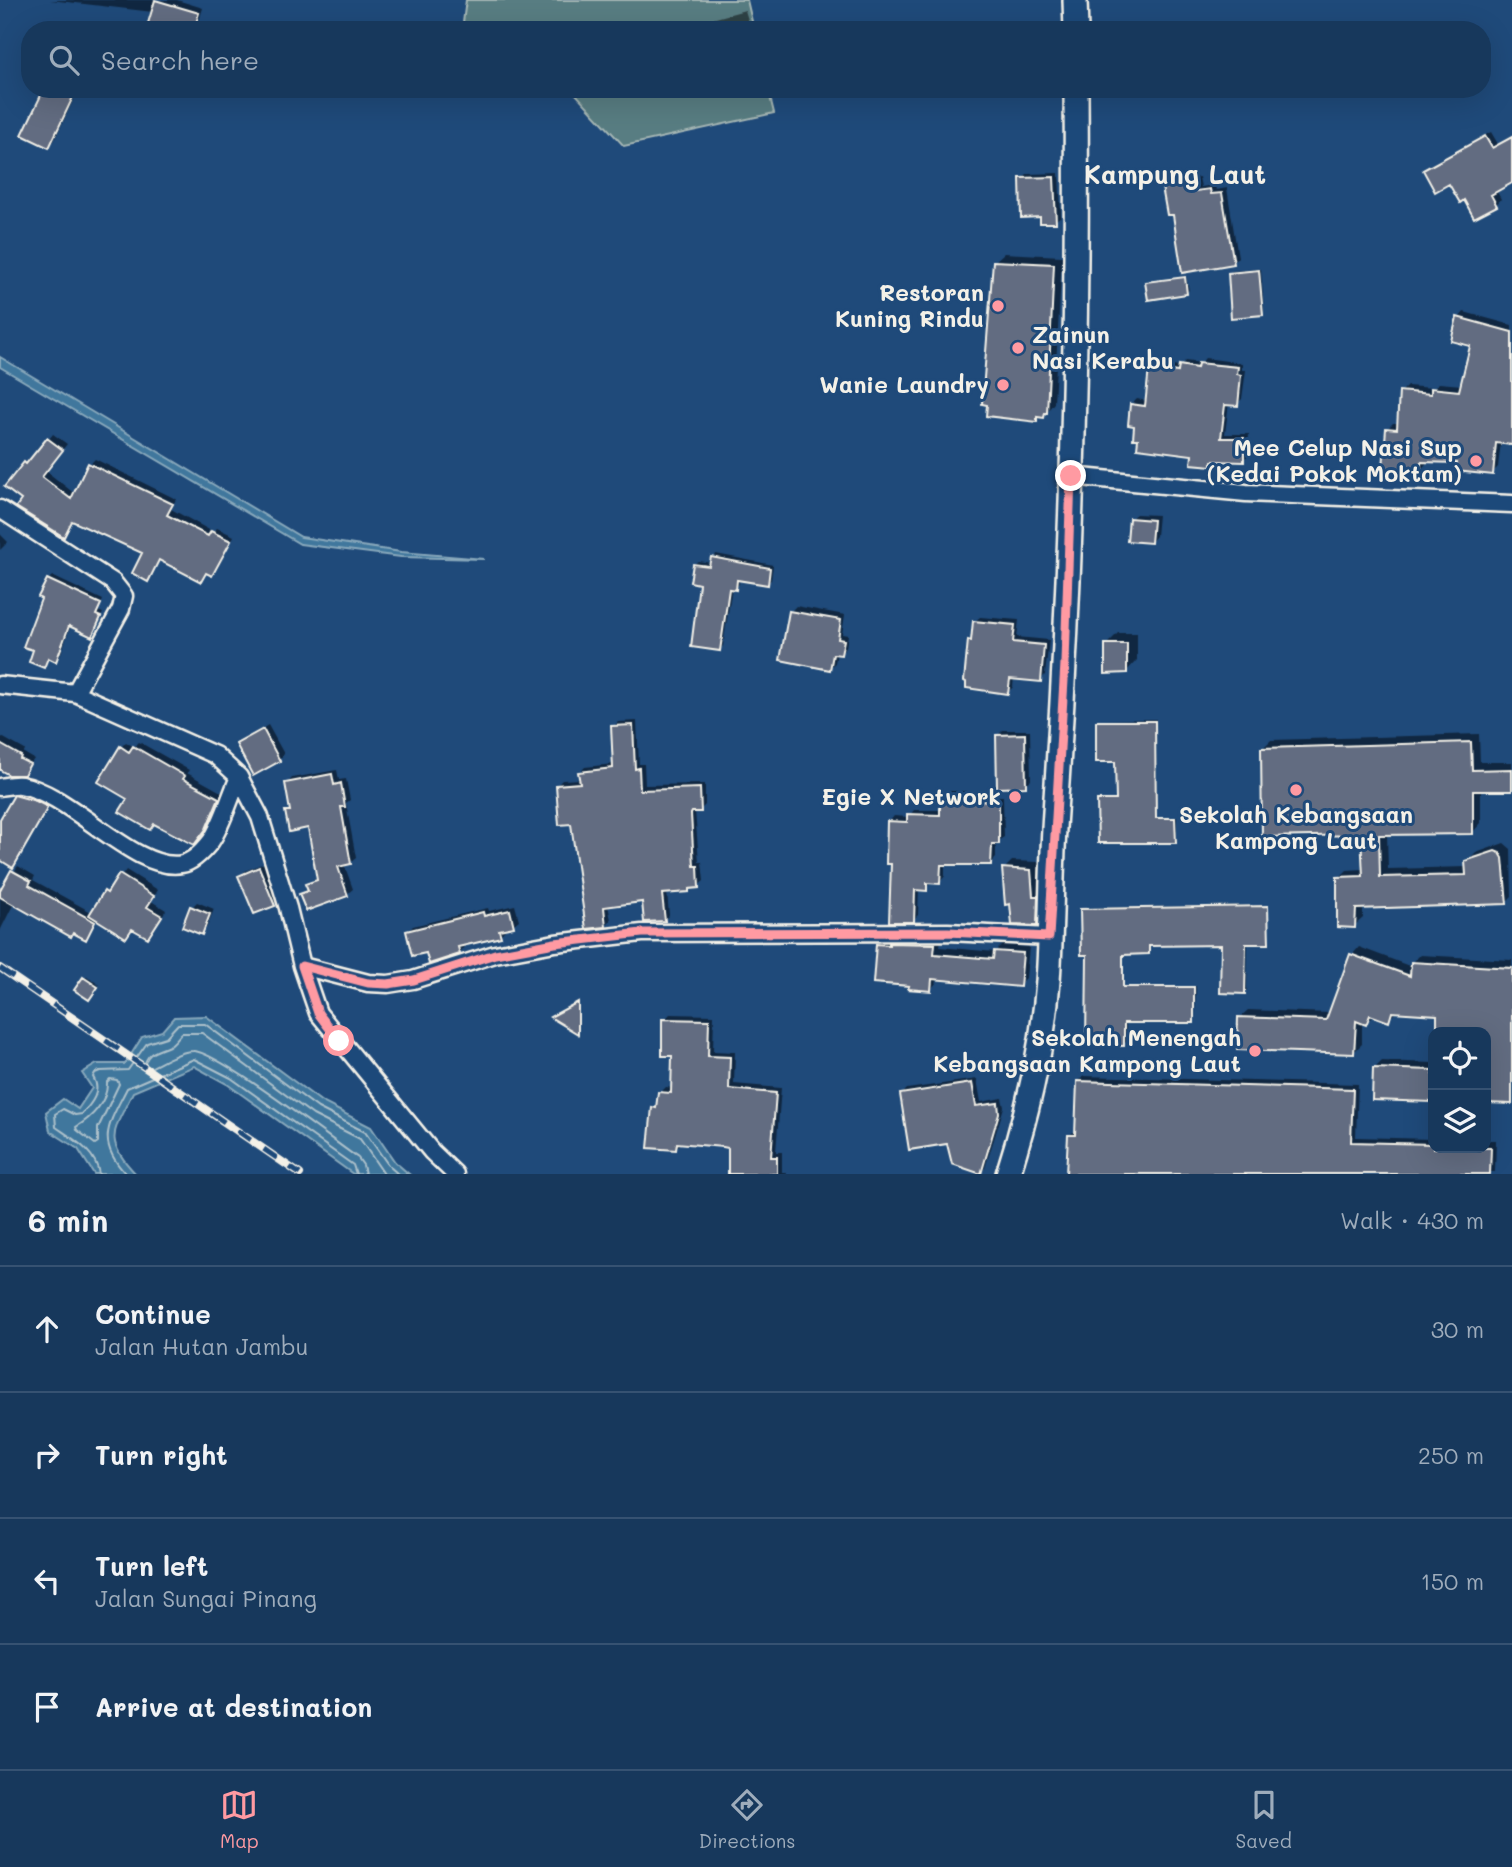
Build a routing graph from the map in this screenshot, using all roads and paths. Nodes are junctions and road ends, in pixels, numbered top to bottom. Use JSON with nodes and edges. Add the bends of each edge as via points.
{"nodes":[{"id":1,"x":1075,"y":0,"type":"edge"},
{"id":2,"x":1076,"y":21,"type":"edge"},
{"id":3,"x":1076,"y":98,"type":"edge"},
{"id":4,"x":1071,"y":476,"type":"junction"},
{"id":5,"x":1512,"y":504,"type":"edge"},
{"id":6,"x":0,"y":509,"type":"edge"},
{"id":7,"x":0,"y":685,"type":"edge"},
{"id":8,"x":75,"y":693,"type":"junction"},
{"id":9,"x":239,"y":777,"type":"junction"},
{"id":10,"x":0,"y":787,"type":"edge"},
{"id":11,"x":1049,"y":937,"type":"junction"},
{"id":12,"x":302,"y":966,"type":"junction"},
{"id":13,"x":455,"y":1174,"type":"edge"},
{"id":14,"x":1008,"y":1174,"type":"edge"}],
"edges":[{"from":1,"to":2,"type":"street"},
{"from":3,"to":4,"type":"street"},
{"from":4,"to":5,"type":"street","via":[[1246,493]]},
{"from":4,"to":11,"type":"street"},
{"from":6,"to":8,"type":"street","via":[[113,582],[124,596]]},
{"from":7,"to":8,"type":"street"},
{"from":8,"to":9,"type":"street","via":[[215,755]]},
{"from":9,"to":10,"type":"street","via":[[212,839],[185,864],[167,864],[137,853],[56,799],[21,785]]},
{"from":9,"to":12,"type":"street","via":[[260,817]]},
{"from":11,"to":12,"type":"street","via":[[948,932],[642,933],[495,954],[388,984]]},
{"from":11,"to":14,"type":"street","via":[[1041,1042],[1026,1118]]},
{"from":12,"to":13,"type":"street","via":[[318,1013]]}]}
